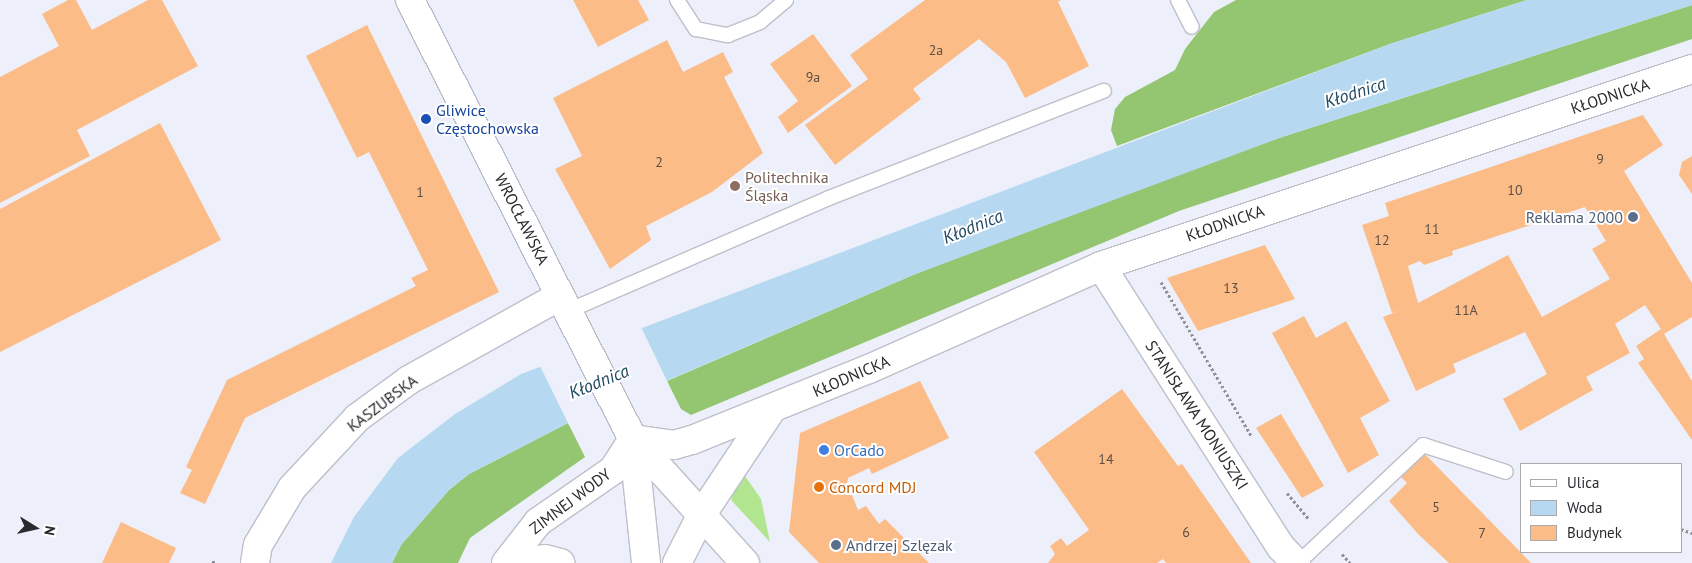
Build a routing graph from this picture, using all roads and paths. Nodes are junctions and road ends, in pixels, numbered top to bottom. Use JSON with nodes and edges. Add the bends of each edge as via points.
{"nodes":[{"id":1,"x":410,"y":0,"type":"edge"},
{"id":2,"x":677,"y":0,"type":"edge"},
{"id":3,"x":786,"y":0,"type":"edge"},
{"id":4,"x":1178,"y":0,"type":"edge"},
{"id":5,"x":1192,"y":27,"type":"dead end"},
{"id":6,"x":1692,"y":70,"type":"edge"},
{"id":7,"x":1104,"y":91,"type":"dead end"},
{"id":8,"x":1101,"y":266,"type":"junction"},
{"id":9,"x":1162,"y":282,"type":"dead end"},
{"id":10,"x":569,"y":312,"type":"junction"},
{"id":11,"x":771,"y":410,"type":"junction"},
{"id":12,"x":634,"y":439,"type":"junction"},
{"id":13,"x":1255,"y":443,"type":"dead end"},
{"id":14,"x":1506,"y":472,"type":"dead end"},
{"id":15,"x":1280,"y":486,"type":"dead end"},
{"id":16,"x":702,"y":514,"type":"junction"},
{"id":17,"x":1325,"y":537,"type":"junction"},
{"id":18,"x":254,"y":557,"type":"edge"},
{"id":19,"x":506,"y":563,"type":"edge"},
{"id":20,"x":517,"y":563,"type":"edge"},
{"id":21,"x":560,"y":563,"type":"edge"},
{"id":22,"x":646,"y":563,"type":"edge"},
{"id":23,"x":677,"y":563,"type":"edge"},
{"id":24,"x":745,"y":563,"type":"edge"},
{"id":25,"x":1297,"y":563,"type":"edge"}],
"edges":[{"from":1,"to":10,"type":"street","name":"WROCŁAWSKA"},
{"from":2,"to":3,"type":"lane","via":[[696,29],[728,35],[760,22]]},
{"from":4,"to":5,"type":"lane"},
{"from":6,"to":8,"type":"street","name":"KŁODNICKA"},
{"from":7,"to":10,"type":"lane","via":[[829,198]]},
{"from":8,"to":11,"type":"street","name":"KŁODNICKA"},
{"from":8,"to":25,"type":"street","name":"STANISŁAWA MONIUSZKI","via":[[1281,547]]},
{"from":9,"to":13,"type":"path"},
{"from":10,"to":12,"type":"street","name":"WROCŁAWSKA"},
{"from":10,"to":18,"type":"street","name":"KASZUBSKA","via":[[409,380],[357,418],[292,488]]},
{"from":11,"to":12,"type":"street","name":"KŁODNICKA","via":[[674,445]]},
{"from":11,"to":16,"type":"street"},
{"from":12,"to":16,"type":"street"},
{"from":12,"to":19,"type":"street","name":"ZIMNEJ WODY","via":[[613,470],[538,522]]},
{"from":12,"to":22,"type":"street"},
{"from":14,"to":17,"type":"lane","via":[[1423,445]]},
{"from":15,"to":17,"type":"path"},
{"from":16,"to":23,"type":"street"},
{"from":16,"to":24,"type":"street"},
{"from":17,"to":25,"type":"lane"},
{"from":20,"to":21,"type":"street","name":"ZIMNEJ WODY","via":[[544,559]]}]}
